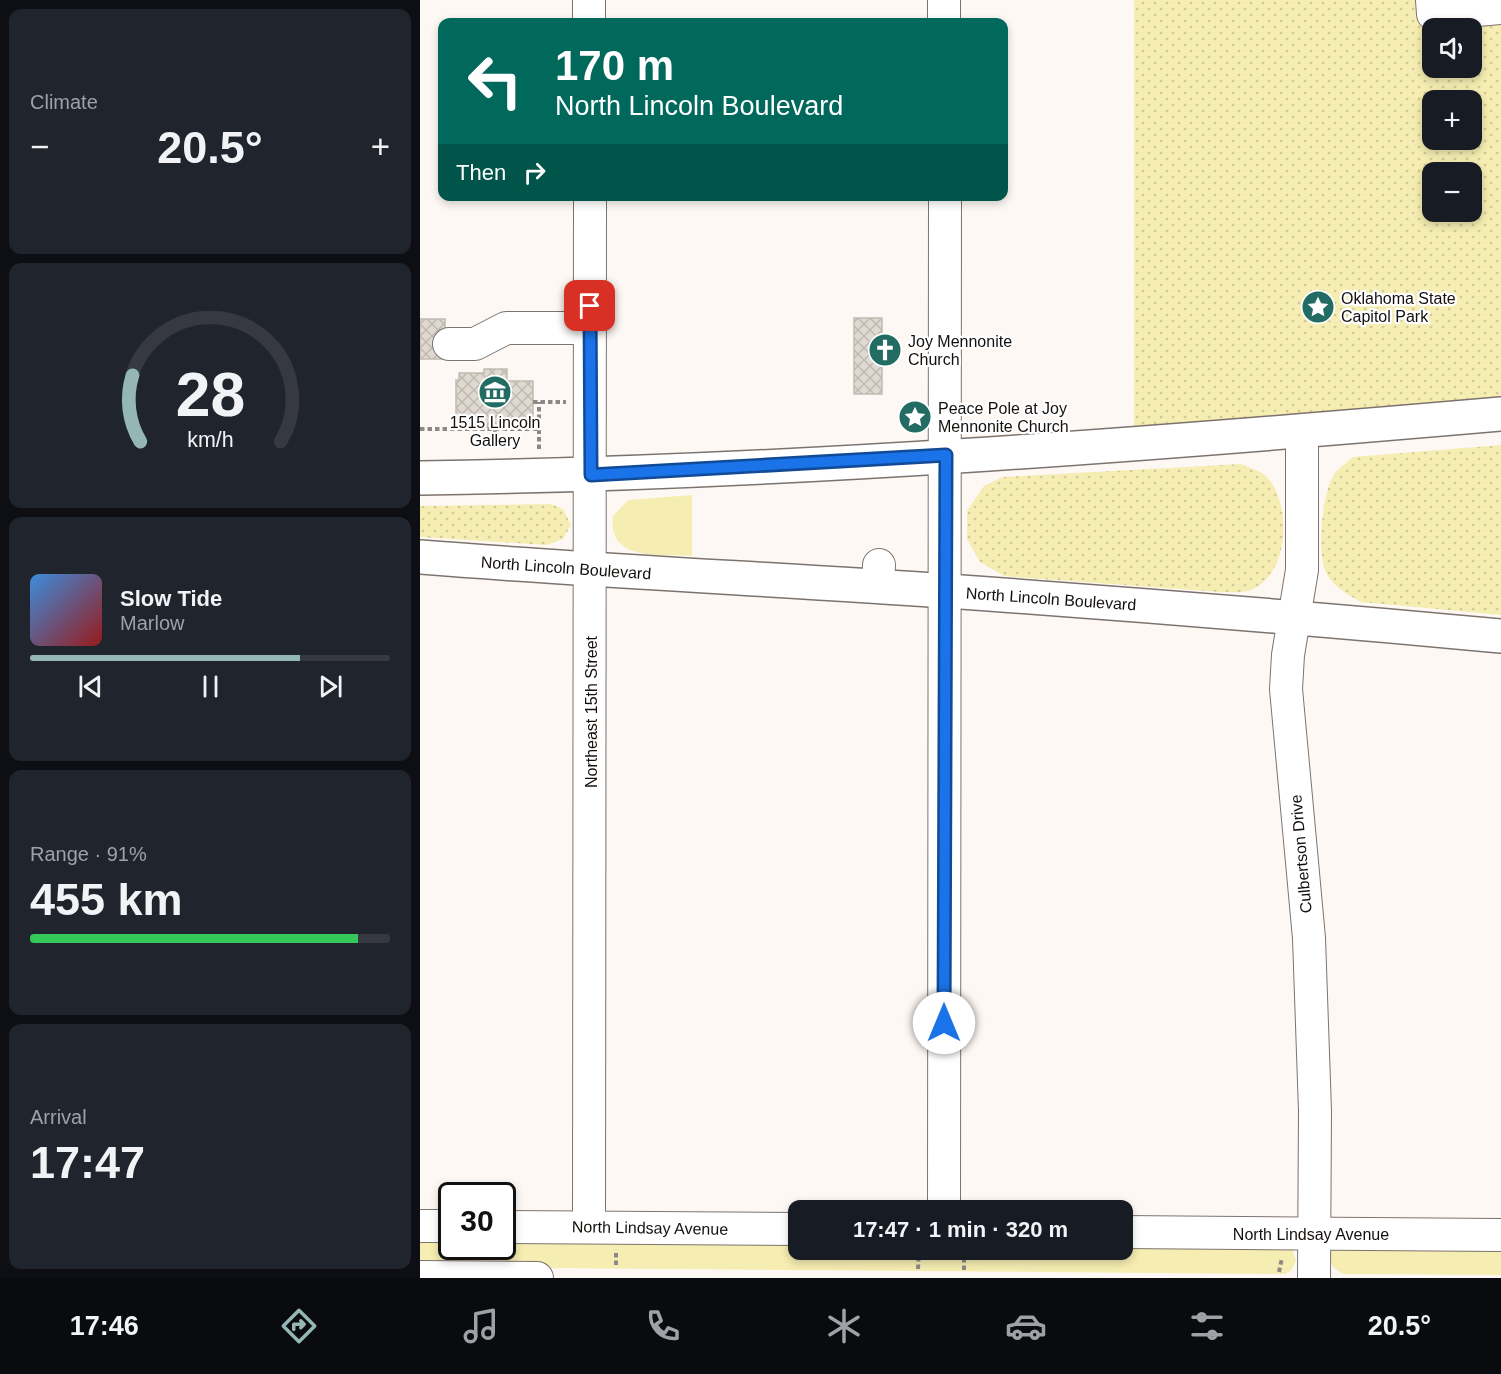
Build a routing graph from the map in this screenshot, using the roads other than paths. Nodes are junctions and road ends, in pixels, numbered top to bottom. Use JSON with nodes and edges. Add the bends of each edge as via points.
{"nodes":[{"id":1,"x":589,"y":0,"type":"edge"},
{"id":2,"x":944,"y":0,"type":"edge"},
{"id":3,"x":1432,"y":0,"type":"edge"},
{"id":4,"x":1501,"y":8,"type":"edge"},
{"id":5,"x":589,"y":18,"type":"edge"},
{"id":6,"x":944,"y":18,"type":"edge"},
{"id":7,"x":590,"y":201,"type":"edge"},
{"id":8,"x":945,"y":201,"type":"edge"},
{"id":9,"x":590,"y":328,"type":"junction"},
{"id":10,"x":449,"y":344,"type":"dead end"},
{"id":11,"x":1501,"y":414,"type":"edge"},
{"id":12,"x":1302,"y":431,"type":"junction"},
{"id":13,"x":946,"y":455,"type":"junction"},
{"id":14,"x":591,"y":475,"type":"junction"},
{"id":15,"x":420,"y":478,"type":"edge"},
{"id":16,"x":420,"y":557,"type":"edge"},
{"id":17,"x":591,"y":570,"type":"junction"},
{"id":18,"x":946,"y":591,"type":"junction"},
{"id":19,"x":1295,"y":617,"type":"junction"},
{"id":20,"x":1501,"y":636,"type":"edge"},
{"id":21,"x":944,"y":1200,"type":"edge"},
{"id":22,"x":420,"y":1226,"type":"edge"},
{"id":23,"x":438,"y":1226,"type":"edge"},
{"id":24,"x":516,"y":1227,"type":"edge"},
{"id":25,"x":589,"y":1227,"type":"junction"},
{"id":26,"x":788,"y":1229,"type":"edge"},
{"id":27,"x":1133,"y":1232,"type":"edge"},
{"id":28,"x":1315,"y":1234,"type":"junction"},
{"id":29,"x":1501,"y":1235,"type":"edge"},
{"id":30,"x":420,"y":1277,"type":"edge"},
{"id":31,"x":537,"y":1278,"type":"edge"},
{"id":32,"x":1314,"y":1278,"type":"edge"}],
"edges":[{"from":1,"to":5,"type":"street"},
{"from":2,"to":6,"type":"street"},
{"from":3,"to":4,"type":"street","via":[[1433,14]]},
{"from":7,"to":9,"type":"street","name":"Northeast 15th Street"},
{"from":8,"to":13,"type":"street"},
{"from":9,"to":10,"type":"street","via":[[506,328],[475,344]]},
{"from":9,"to":14,"type":"street","name":"Northeast 15th Street"},
{"from":11,"to":12,"type":"main road"},
{"from":12,"to":13,"type":"main road"},
{"from":12,"to":19,"type":"street","name":"Culbertson Drive","via":[[1302,570]]},
{"from":13,"to":14,"type":"main road"},
{"from":13,"to":18,"type":"street"},
{"from":14,"to":15,"type":"main road"},
{"from":14,"to":17,"type":"street","name":"Northeast 15th Street"},
{"from":16,"to":17,"type":"main road","name":"North Lincoln Boulevard"},
{"from":17,"to":18,"type":"main road","name":"North Lincoln Boulevard","via":[[878,576]]},
{"from":17,"to":25,"type":"street","name":"Northeast 15th Street"},
{"from":18,"to":19,"type":"main road","name":"North Lincoln Boulevard"},
{"from":18,"to":21,"type":"street"},
{"from":19,"to":20,"type":"main road","name":"North Lincoln Boulevard"},
{"from":19,"to":28,"type":"street","name":"Culbertson Drive","via":[[1287,655],[1286,689],[1309,938]]},
{"from":22,"to":23,"type":"street"},
{"from":24,"to":25,"type":"street","name":"North Lindsay Avenue"},
{"from":25,"to":26,"type":"street","name":"North Lindsay Avenue"},
{"from":27,"to":28,"type":"street","name":"North Lindsay Avenue"},
{"from":28,"to":29,"type":"street","name":"North Lindsay Avenue"},
{"from":28,"to":32,"type":"street","name":"Culbertson Drive"},
{"from":30,"to":31,"type":"street"}]}
